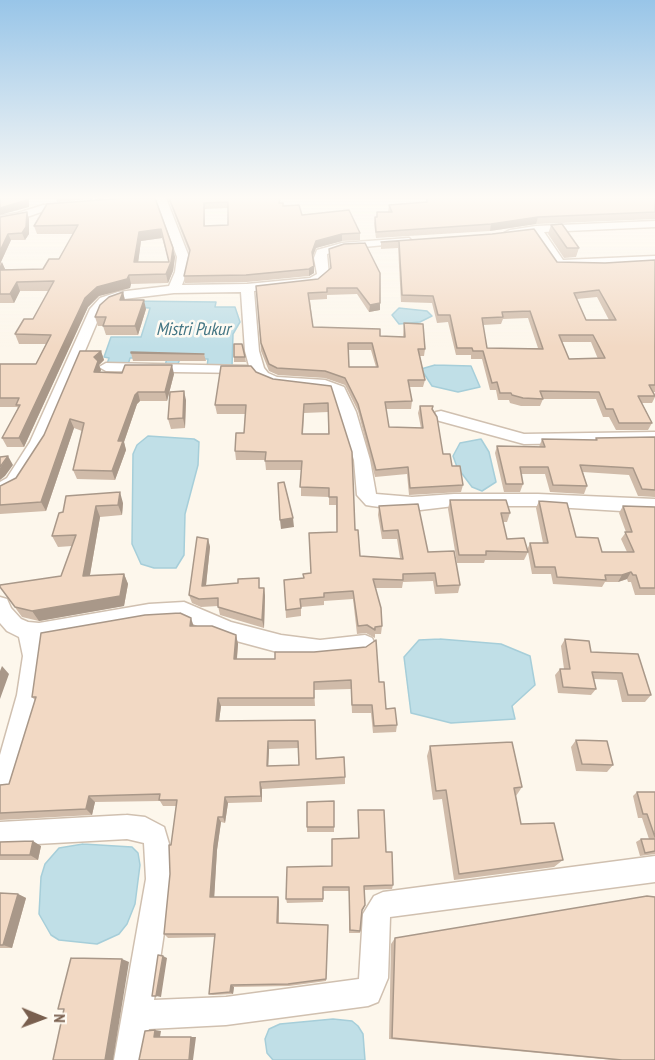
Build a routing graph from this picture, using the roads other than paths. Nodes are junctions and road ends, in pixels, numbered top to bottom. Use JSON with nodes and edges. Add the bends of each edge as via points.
{"nodes":[{"id":1,"x":179,"y":247,"type":"edge"},
{"id":2,"x":348,"y":247,"type":"edge"},
{"id":3,"x":548,"y":247,"type":"edge"},
{"id":4,"x":655,"y":260,"type":"edge"},
{"id":5,"x":247,"y":288,"type":"junction"},
{"id":6,"x":174,"y":289,"type":"junction"},
{"id":7,"x":106,"y":367,"type":"dead end"},
{"id":8,"x":257,"y":369,"type":"junction"},
{"id":9,"x":441,"y":416,"type":"dead end"},
{"id":10,"x":655,"y":437,"type":"edge"},
{"id":11,"x":0,"y":490,"type":"edge"},
{"id":12,"x":655,"y":506,"type":"edge"},
{"id":13,"x":0,"y":605,"type":"edge"},
{"id":14,"x":26,"y":631,"type":"junction"},
{"id":15,"x":364,"y":644,"type":"dead end"},
{"id":16,"x":0,"y":781,"type":"edge"},
{"id":17,"x":0,"y":834,"type":"edge"},
{"id":18,"x":655,"y":869,"type":"edge"},
{"id":19,"x":137,"y":1015,"type":"junction"},
{"id":20,"x":129,"y":1060,"type":"edge"}],
"edges":[{"from":1,"to":6,"type":"street","via":[[183,258]]},
{"from":2,"to":5,"type":"street","via":[[326,250],[320,255],[323,275],[319,279]]},
{"from":3,"to":4,"type":"street","via":[[558,264]]},
{"from":5,"to":6,"type":"street"},
{"from":5,"to":8,"type":"street"},
{"from":6,"to":11,"type":"street","via":[[123,295],[99,305],[38,443],[13,483]]},
{"from":7,"to":8,"type":"street"},
{"from":8,"to":12,"type":"street","via":[[275,381],[325,385],[339,390],[360,453],[366,495],[372,500],[412,504],[538,500]]},
{"from":9,"to":10,"type":"street","via":[[524,439]]},
{"from":13,"to":14,"type":"street","via":[[3,614]]},
{"from":14,"to":15,"type":"street","via":[[184,611],[229,630],[281,644],[320,649]]},
{"from":14,"to":16,"type":"street","via":[[33,656],[28,695],[12,755]]},
{"from":17,"to":19,"type":"street","via":[[127,827],[145,829],[155,836],[159,879]]},
{"from":18,"to":19,"type":"street","via":[[383,905],[376,914],[374,978],[368,992],[225,1011]]},
{"from":19,"to":20,"type":"street"}]}
